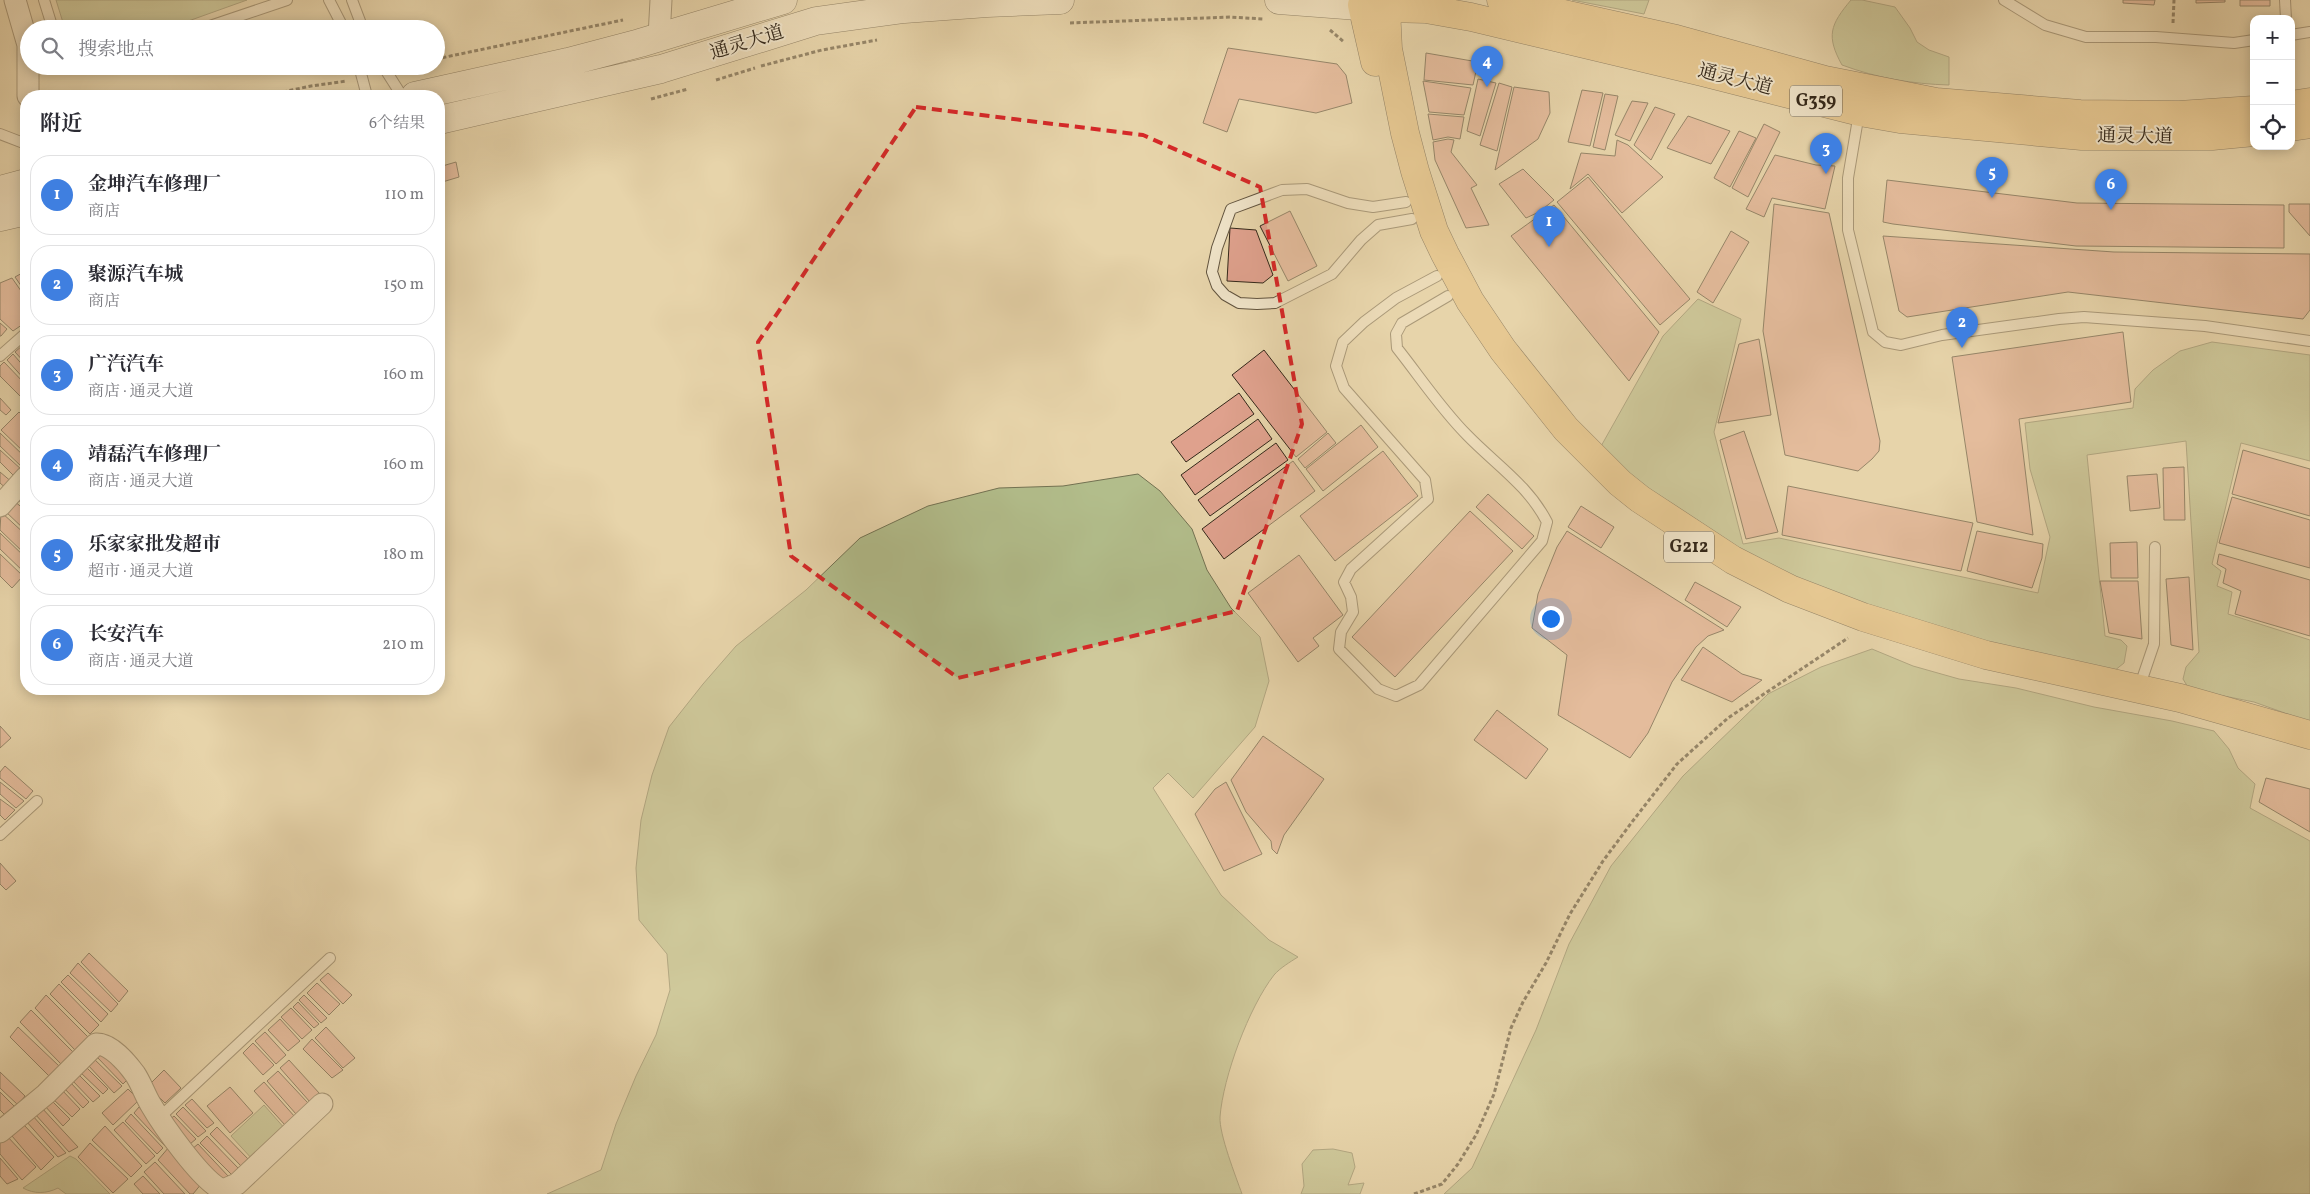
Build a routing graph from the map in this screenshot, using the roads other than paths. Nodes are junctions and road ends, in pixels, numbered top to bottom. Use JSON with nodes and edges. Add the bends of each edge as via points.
{"nodes":[{"id":1,"x":15,"y":0,"type":"edge"},
{"id":2,"x":44,"y":0,"type":"edge"},
{"id":3,"x":287,"y":0,"type":"edge"},
{"id":4,"x":329,"y":0,"type":"edge"},
{"id":5,"x":352,"y":0,"type":"edge"},
{"id":6,"x":783,"y":0,"type":"edge"},
{"id":7,"x":1501,"y":0,"type":"edge"},
{"id":8,"x":2004,"y":0,"type":"edge"},
{"id":9,"x":2285,"y":0,"type":"edge"},
{"id":10,"x":276,"y":2,"type":"edge"},
{"id":11,"x":1374,"y":3,"type":"edge"},
{"id":12,"x":1272,"y":10,"type":"edge"},
{"id":13,"x":1064,"y":12,"type":"edge"},
{"id":14,"x":2286,"y":15,"type":"edge"},
{"id":15,"x":660,"y":16,"type":"edge"},
{"id":16,"x":21,"y":20,"type":"edge"},
{"id":17,"x":50,"y":20,"type":"edge"},
{"id":18,"x":226,"y":20,"type":"edge"},
{"id":19,"x":339,"y":20,"type":"edge"},
{"id":20,"x":360,"y":20,"type":"edge"},
{"id":21,"x":2310,"y":32,"type":"edge"},
{"id":22,"x":2295,"y":34,"type":"edge"},
{"id":23,"x":2250,"y":41,"type":"edge"},
{"id":24,"x":28,"y":75,"type":"edge"},
{"id":25,"x":363,"y":75,"type":"edge"},
{"id":26,"x":389,"y":75,"type":"edge"},
{"id":27,"x":28,"y":90,"type":"edge"},
{"id":28,"x":366,"y":90,"type":"edge"},
{"id":29,"x":398,"y":90,"type":"edge"},
{"id":30,"x":442,"y":90,"type":"edge"},
{"id":31,"x":2310,"y":102,"type":"edge"},
{"id":32,"x":2295,"y":104,"type":"edge"},
{"id":33,"x":2250,"y":110,"type":"edge"},
{"id":34,"x":1860,"y":112,"type":"junction"},
{"id":35,"x":445,"y":119,"type":"edge"},
{"id":36,"x":2310,"y":124,"type":"edge"},
{"id":37,"x":2295,"y":126,"type":"edge"},
{"id":38,"x":2250,"y":132,"type":"edge"},
{"id":39,"x":0,"y":134,"type":"edge"},
{"id":40,"x":20,"y":142,"type":"edge"},
{"id":41,"x":20,"y":185,"type":"edge"},
{"id":42,"x":0,"y":190,"type":"edge"},
{"id":43,"x":1409,"y":211,"type":"junction"},
{"id":44,"x":20,"y":212,"type":"edge"},
{"id":45,"x":0,"y":217,"type":"edge"},
{"id":46,"x":1443,"y":286,"type":"junction"},
{"id":47,"x":20,"y":338,"type":"edge"},
{"id":48,"x":2310,"y":341,"type":"edge"},
{"id":49,"x":0,"y":356,"type":"edge"},
{"id":50,"x":20,"y":484,"type":"edge"},
{"id":51,"x":0,"y":506,"type":"edge"},
{"id":52,"x":2155,"y":547,"type":"dead end"},
{"id":53,"x":2138,"y":690,"type":"junction"},
{"id":54,"x":2310,"y":735,"type":"edge"},
{"id":55,"x":2310,"y":748,"type":"edge"},
{"id":56,"x":37,"y":801,"type":"dead end"},
{"id":57,"x":0,"y":835,"type":"edge"},
{"id":58,"x":330,"y":958,"type":"dead end"},
{"id":59,"x":322,"y":1104,"type":"dead end"},
{"id":60,"x":159,"y":1118,"type":"junction"},
{"id":61,"x":0,"y":1132,"type":"edge"}],
"edges":[{"from":1,"to":16,"type":"street"},
{"from":2,"to":17,"type":"lane"},
{"from":3,"to":10,"type":"lane"},
{"from":4,"to":19,"type":"lane"},
{"from":5,"to":20,"type":"lane"},
{"from":6,"to":15,"type":"main road","name":"通灵大道"},
{"from":7,"to":33,"type":"highway","name":"通灵大道","number":"G359","via":[[1676,39],[1825,80],[1936,102],[2080,114],[2179,115]]},
{"from":8,"to":23,"type":"lane","via":[[2045,25],[2086,37],[2234,43]]},
{"from":9,"to":14,"type":"lane"},
{"from":10,"to":18,"type":"lane"},
{"from":11,"to":12,"type":"main road","name":"通灵大道"},
{"from":11,"to":34,"type":"highway","name":"通灵大道","number":"G359","via":[[1472,17]]},
{"from":11,"to":43,"type":"highway","number":"G212","via":[[1397,177]]},
{"from":11,"to":53,"type":"highway","number":"G212","via":[[1415,171],[1434,232],[1445,254],[1502,350],[1566,430],[1620,483],[1710,546],[1815,600],[1986,655]]},
{"from":13,"to":35,"type":"main road","name":"通灵大道","via":[[904,10],[816,21],[661,69]]},
{"from":15,"to":30,"type":"main road","name":"通灵大道","via":[[568,62]]},
{"from":21,"to":22,"type":"lane"},
{"from":24,"to":27,"type":"street"},
{"from":25,"to":28,"type":"lane"},
{"from":26,"to":29,"type":"lane"},
{"from":31,"to":32,"type":"highway"},
{"from":34,"to":38,"type":"highway","name":"通灵大道","number":"G359","via":[[1962,127],[2082,136],[2212,136]]},
{"from":34,"to":48,"type":"lane","via":[[1848,178],[1848,230],[1873,332],[1885,342],[1901,345],[1942,335],[2084,317],[2206,326]]},
{"from":36,"to":37,"type":"highway"},
{"from":39,"to":40,"type":"lane"},
{"from":41,"to":42,"type":"main road"},
{"from":43,"to":43,"type":"lane","via":[[1348,203],[1307,189],[1282,190],[1230,209],[1212,272],[1224,295],[1239,303],[1274,303],[1332,274],[1378,225]]},
{"from":43,"to":46,"type":"highway","number":"G212","via":[[1425,254]]},
{"from":44,"to":45,"type":"main road"},
{"from":46,"to":46,"type":"lane","via":[[1396,298],[1343,342],[1336,366],[1344,388],[1425,480],[1428,499],[1351,569],[1344,582],[1353,612],[1341,632],[1339,649],[1378,689],[1396,696],[1419,685],[1542,541],[1547,522],[1538,503],[1466,435],[1397,348],[1396,334],[1402,324]]},
{"from":46,"to":55,"type":"highway","number":"G212","via":[[1474,336],[1531,415],[1574,463],[1684,544],[1748,584],[1857,630],[1976,666],[2170,710]]},
{"from":47,"to":49,"type":"lane"},
{"from":50,"to":51,"type":"street"},
{"from":52,"to":53,"type":"lane","via":[[2154,644]]},
{"from":53,"to":54,"type":"highway","number":"G212","via":[[2180,698]]},
{"from":56,"to":57,"type":"lane"},
{"from":58,"to":60,"type":"lane"},
{"from":59,"to":60,"type":"street","via":[[237,1184],[223,1190],[210,1182]]},
{"from":60,"to":61,"type":"street","via":[[135,1075],[107,1046],[96,1044],[46,1094]]}]}
